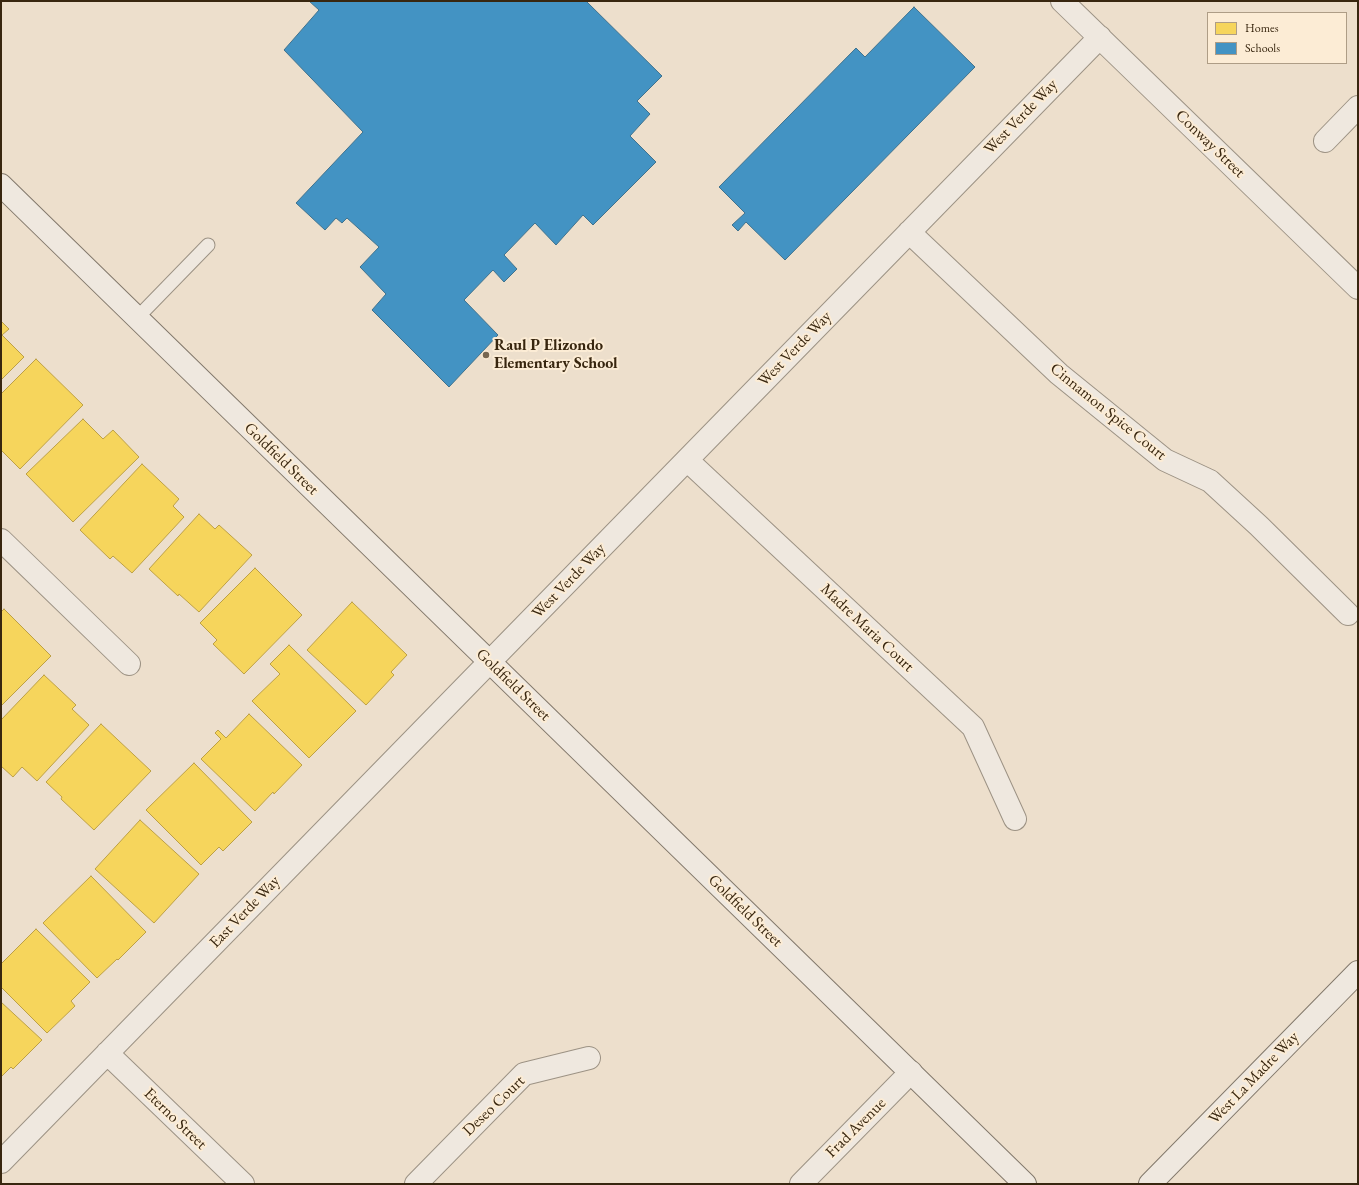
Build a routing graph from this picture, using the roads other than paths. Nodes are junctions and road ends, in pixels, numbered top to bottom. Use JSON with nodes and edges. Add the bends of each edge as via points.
{"nodes":[{"id":1,"x":1062,"y":1,"type":"edge"},
{"id":2,"x":1100,"y":37,"type":"junction"},
{"id":3,"x":1358,"y":107,"type":"edge"},
{"id":4,"x":1325,"y":141,"type":"dead end"},
{"id":5,"x":1,"y":185,"type":"edge"},
{"id":6,"x":909,"y":232,"type":"junction"},
{"id":7,"x":208,"y":245,"type":"dead end"},
{"id":8,"x":1358,"y":288,"type":"edge"},
{"id":9,"x":137,"y":318,"type":"junction"},
{"id":10,"x":687,"y":460,"type":"junction"},
{"id":11,"x":1,"y":540,"type":"edge"},
{"id":12,"x":1348,"y":614,"type":"dead end"},
{"id":13,"x":490,"y":662,"type":"junction"},
{"id":14,"x":129,"y":664,"type":"dead end"},
{"id":15,"x":1015,"y":819,"type":"dead end"},
{"id":16,"x":1358,"y":972,"type":"edge"},
{"id":17,"x":107,"y":1053,"type":"junction"},
{"id":18,"x":589,"y":1058,"type":"dead end"},
{"id":19,"x":911,"y":1072,"type":"junction"},
{"id":20,"x":1,"y":1162,"type":"edge"},
{"id":21,"x":243,"y":1184,"type":"edge"},
{"id":22,"x":416,"y":1184,"type":"edge"},
{"id":23,"x":801,"y":1184,"type":"edge"},
{"id":24,"x":1025,"y":1184,"type":"edge"},
{"id":25,"x":1150,"y":1184,"type":"edge"}],
"edges":[{"from":1,"to":2,"type":"street","name":"Conway Street"},
{"from":2,"to":6,"type":"street","name":"West Verde Way"},
{"from":2,"to":8,"type":"street","name":"Conway Street"},
{"from":3,"to":4,"type":"street"},
{"from":5,"to":9,"type":"street","name":"Goldfield Street"},
{"from":6,"to":10,"type":"street","name":"West Verde Way"},
{"from":6,"to":12,"type":"street","name":"Cinnamon Spice Court","via":[[1059,374],[1165,460],[1210,481]]},
{"from":7,"to":9,"type":"lane"},
{"from":9,"to":13,"type":"street","name":"Goldfield Street"},
{"from":10,"to":13,"type":"street","name":"West Verde Way"},
{"from":10,"to":15,"type":"street","name":"Madre Maria Court","via":[[973,727]]},
{"from":11,"to":14,"type":"street"},
{"from":13,"to":17,"type":"street","name":"East Verde Way"},
{"from":13,"to":19,"type":"street","name":"Goldfield Street"},
{"from":16,"to":25,"type":"street","name":"West La Madre Way"},
{"from":17,"to":20,"type":"street","name":"East Verde Way"},
{"from":17,"to":21,"type":"street","name":"Eterno Street"},
{"from":18,"to":22,"type":"street","name":"Deseo Court","via":[[524,1074]]},
{"from":19,"to":23,"type":"street","name":"Frad Avenue"},
{"from":19,"to":24,"type":"street","name":"Goldfield Street"}]}
